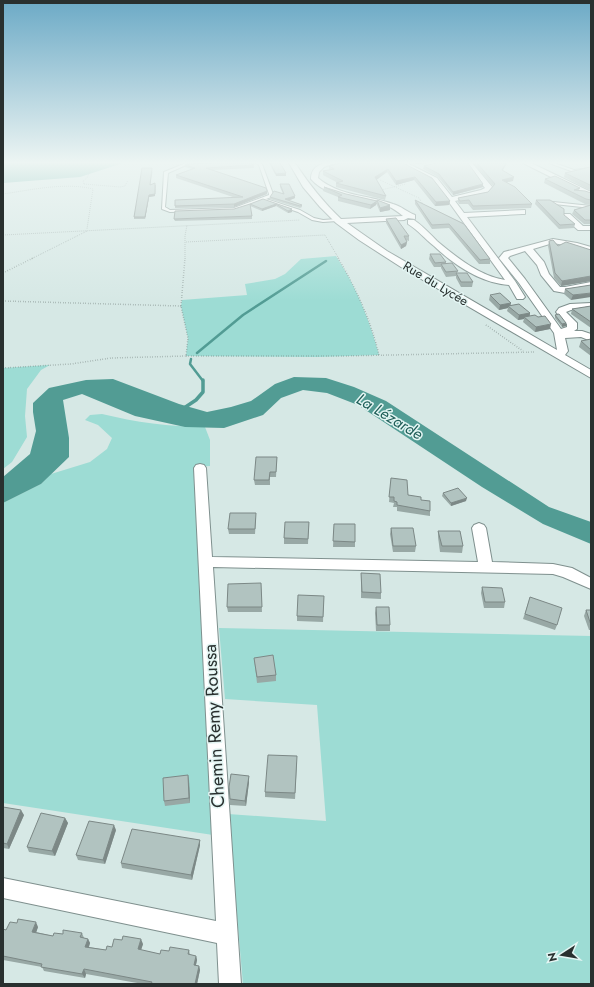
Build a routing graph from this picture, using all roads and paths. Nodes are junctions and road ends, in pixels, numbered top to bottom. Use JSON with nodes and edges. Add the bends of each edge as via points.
{"nodes":[{"id":1,"x":90,"y":209,"type":"edge"},
{"id":2,"x":165,"y":209,"type":"edge"},
{"id":3,"x":232,"y":209,"type":"edge"},
{"id":4,"x":293,"y":209,"type":"edge"},
{"id":5,"x":326,"y":209,"type":"edge"},
{"id":6,"x":396,"y":209,"type":"edge"},
{"id":7,"x":458,"y":209,"type":"edge"},
{"id":8,"x":522,"y":212,"type":"dead end"},
{"id":9,"x":462,"y":215,"type":"junction"},
{"id":10,"x":567,"y":216,"type":"edge"},
{"id":11,"x":313,"y":219,"type":"junction"},
{"id":12,"x":409,"y":219,"type":"junction"},
{"id":13,"x":340,"y":222,"type":"junction"},
{"id":14,"x":187,"y":225,"type":"junction"},
{"id":15,"x":591,"y":228,"type":"edge"},
{"id":16,"x":88,"y":230,"type":"junction"},
{"id":17,"x":3,"y":235,"type":"edge"},
{"id":18,"x":186,"y":242,"type":"junction"},
{"id":19,"x":527,"y":248,"type":"junction"},
{"id":20,"x":591,"y":250,"type":"edge"},
{"id":21,"x":3,"y":273,"type":"edge"},
{"id":22,"x":512,"y":283,"type":"junction"},
{"id":23,"x":591,"y":285,"type":"edge"},
{"id":24,"x":520,"y":297,"type":"dead end"},
{"id":25,"x":3,"y":301,"type":"edge"},
{"id":26,"x":181,"y":306,"type":"junction"},
{"id":27,"x":586,"y":306,"type":"edge"},
{"id":28,"x":591,"y":310,"type":"edge"},
{"id":29,"x":482,"y":321,"type":"dead end"},
{"id":30,"x":559,"y":334,"type":"junction"},
{"id":31,"x":591,"y":338,"type":"edge"},
{"id":32,"x":547,"y":348,"type":"junction"},
{"id":33,"x":524,"y":352,"type":"junction"},
{"id":34,"x":379,"y":355,"type":"junction"},
{"id":35,"x":558,"y":355,"type":"junction"},
{"id":36,"x":186,"y":356,"type":"junction"},
{"id":37,"x":3,"y":368,"type":"edge"},
{"id":38,"x":591,"y":375,"type":"edge"},
{"id":39,"x":200,"y":468,"type":"dead end"},
{"id":40,"x":479,"y":528,"type":"dead end"},
{"id":41,"x":206,"y":562,"type":"junction"},
{"id":42,"x":486,"y":567,"type":"junction"},
{"id":43,"x":591,"y":584,"type":"edge"},
{"id":44,"x":3,"y":888,"type":"edge"},
{"id":45,"x":226,"y":933,"type":"junction"},
{"id":46,"x":230,"y":984,"type":"edge"}],
"edges":[{"from":1,"to":16,"type":"path","via":[[86,228]]},
{"from":2,"to":3,"type":"lane"},
{"from":4,"to":11,"type":"lane"},
{"from":5,"to":13,"type":"street","name":"Rue du Lycée"},
{"from":6,"to":12,"type":"street"},
{"from":7,"to":9,"type":"street"},
{"from":8,"to":9,"type":"street"},
{"from":9,"to":22,"type":"street"},
{"from":10,"to":15,"type":"street","via":[[579,227]]},
{"from":11,"to":13,"type":"lane"},
{"from":11,"to":14,"type":"path"},
{"from":12,"to":13,"type":"street"},
{"from":12,"to":22,"type":"street","via":[[437,245],[464,264],[497,282]]},
{"from":13,"to":32,"type":"street","name":"Rue du Lycée","via":[[409,267]]},
{"from":14,"to":16,"type":"path"},
{"from":14,"to":18,"type":"path","via":[[184,236]]},
{"from":16,"to":17,"type":"path"},
{"from":16,"to":21,"type":"path"},
{"from":18,"to":26,"type":"path"},
{"from":18,"to":34,"type":"path","via":[[325,235],[351,280]]},
{"from":19,"to":20,"type":"street","via":[[559,241]]},
{"from":19,"to":23,"type":"street","via":[[557,289]]},
{"from":19,"to":30,"type":"street","via":[[507,254],[503,258]]},
{"from":22,"to":24,"type":"street"},
{"from":25,"to":26,"type":"path"},
{"from":26,"to":36,"type":"path","via":[[188,338]]},
{"from":27,"to":28,"type":"street"},
{"from":27,"to":30,"type":"street","via":[[562,310],[564,316],[572,323],[572,329]]},
{"from":29,"to":33,"type":"path"},
{"from":30,"to":31,"type":"street","via":[[582,334]]},
{"from":30,"to":35,"type":"street","via":[[563,351]]},
{"from":32,"to":33,"type":"path","via":[[538,352]]},
{"from":32,"to":35,"type":"street","name":"Rue du Lycée"},
{"from":33,"to":34,"type":"path"},
{"from":34,"to":36,"type":"path"},
{"from":35,"to":38,"type":"street","name":"Rue du Lycée"},
{"from":36,"to":37,"type":"path","via":[[111,358],[71,364]]},
{"from":39,"to":41,"type":"street","name":"Chemin Remy Roussa"},
{"from":40,"to":42,"type":"street"},
{"from":41,"to":42,"type":"street"},
{"from":41,"to":45,"type":"street","name":"Chemin Remy Roussa"},
{"from":42,"to":43,"type":"street","via":[[553,569],[567,572]]},
{"from":44,"to":45,"type":"street"},
{"from":45,"to":46,"type":"street","name":"Chemin Remy Roussa"}]}
